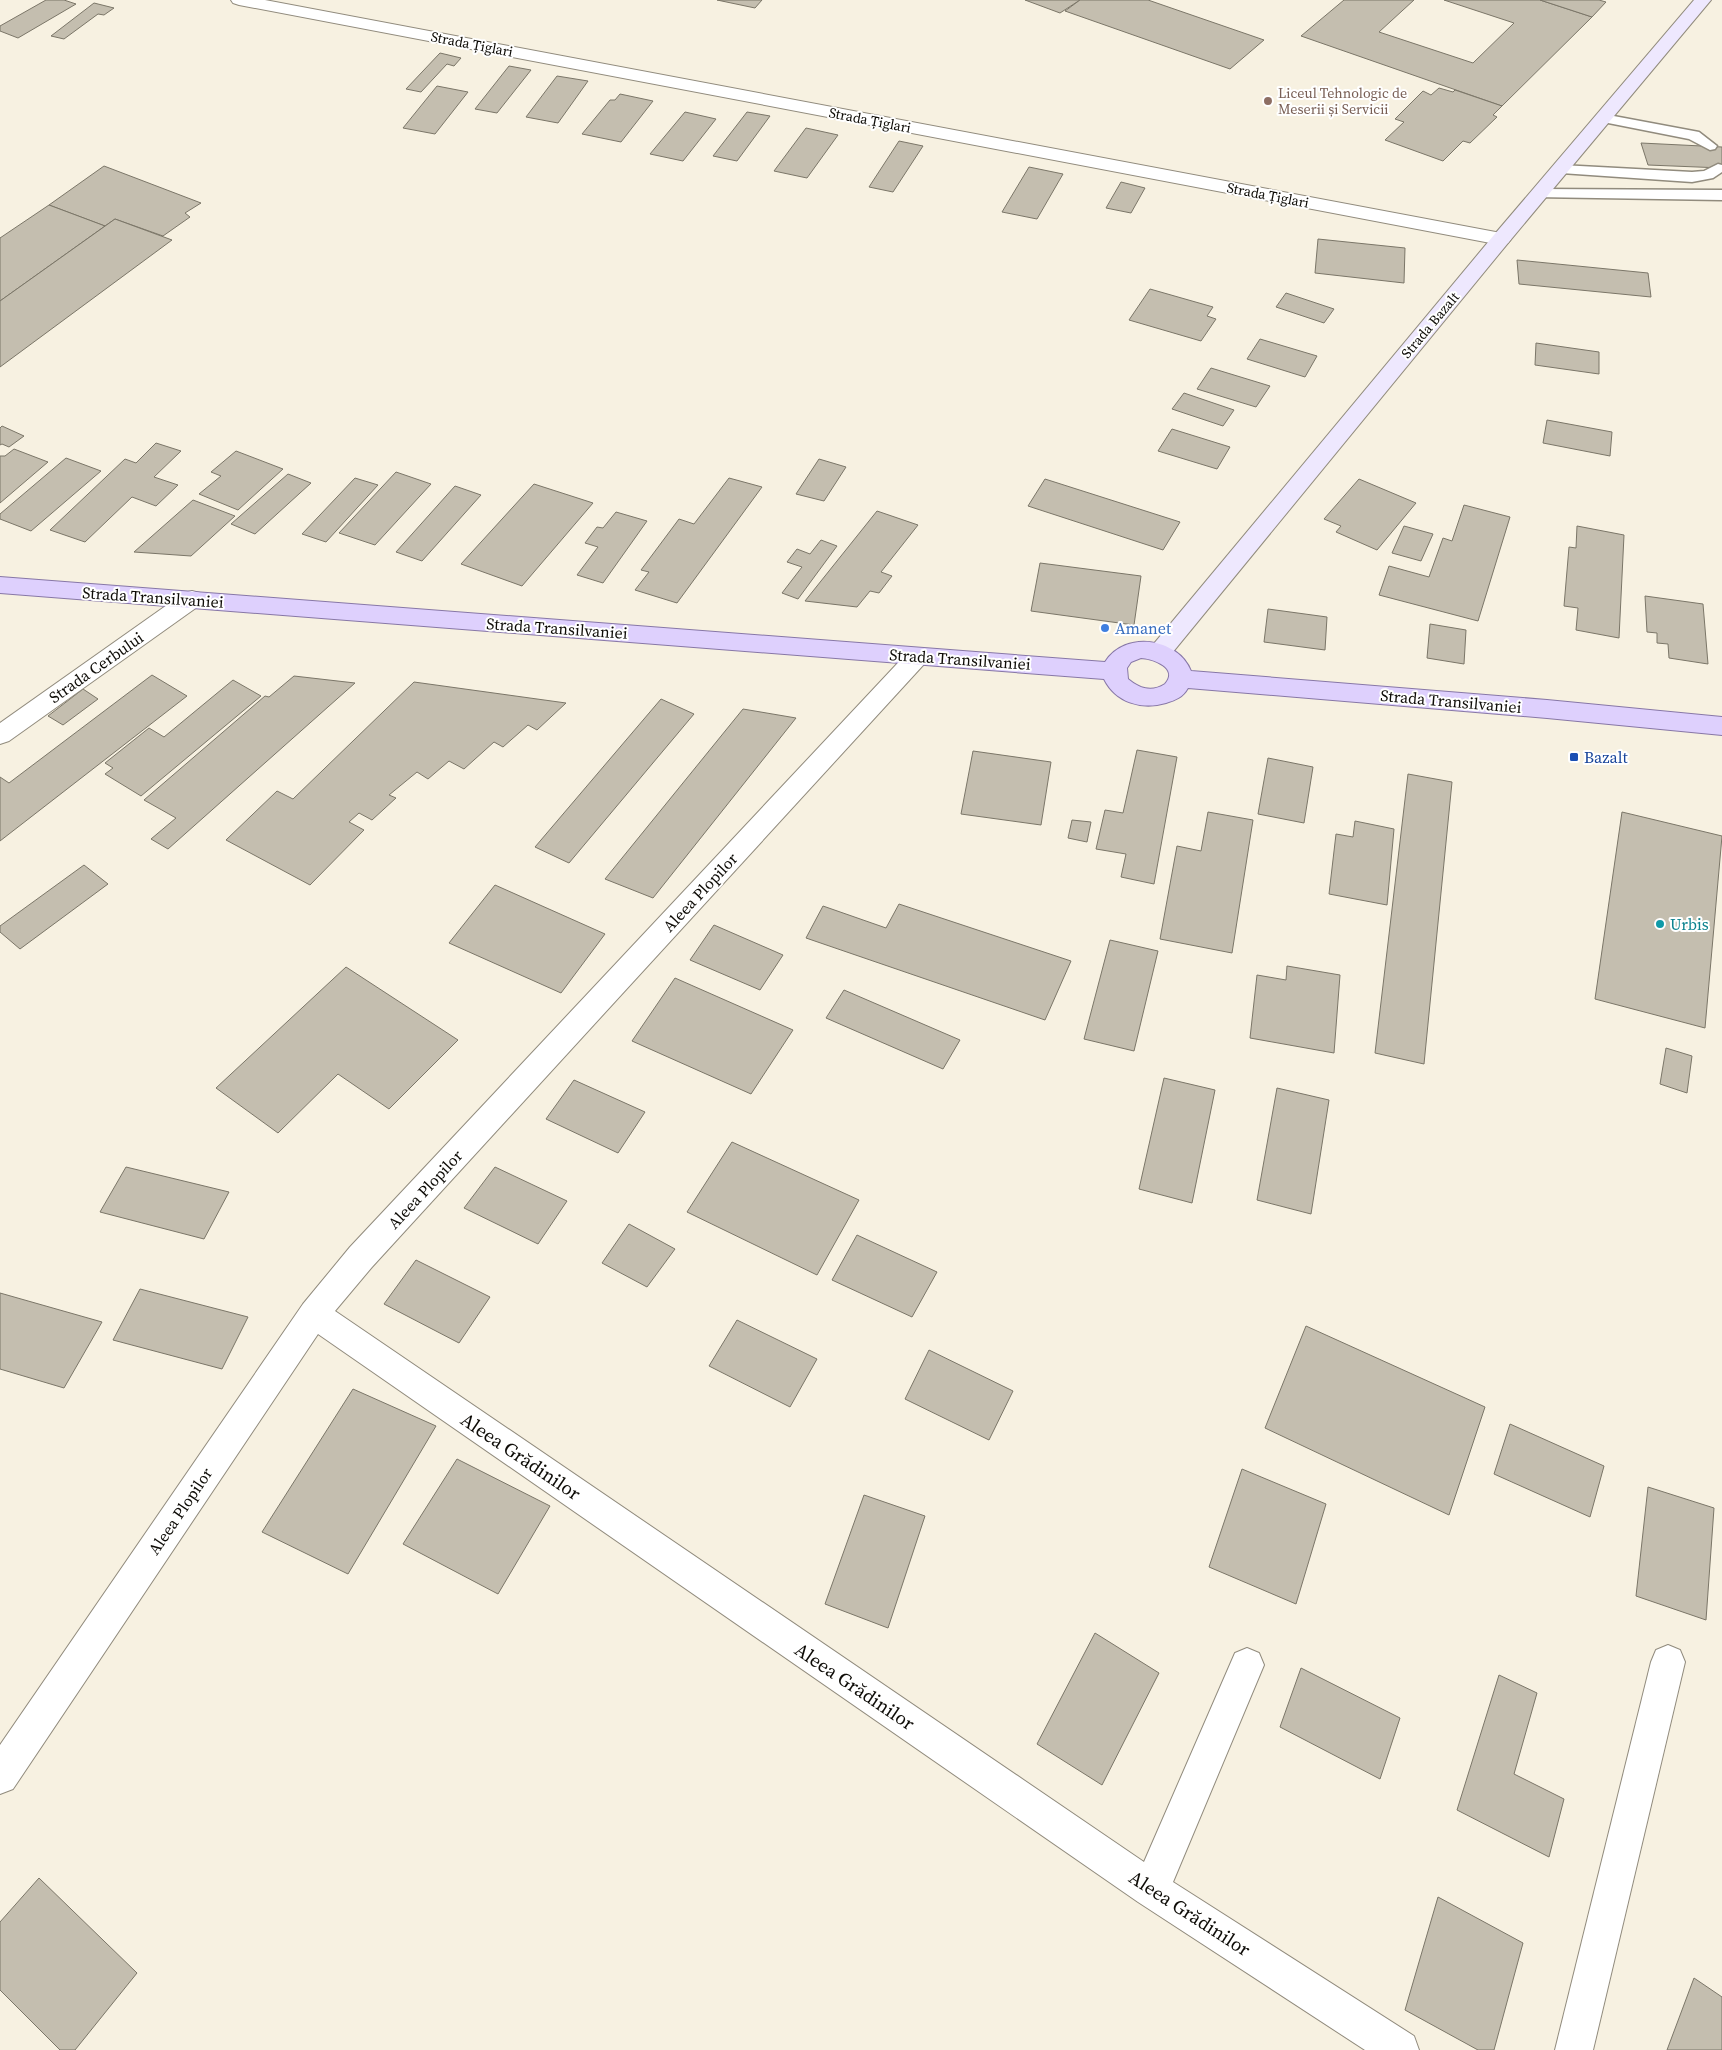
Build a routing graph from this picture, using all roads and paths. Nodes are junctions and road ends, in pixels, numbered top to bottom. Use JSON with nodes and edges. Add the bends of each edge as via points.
{"nodes":[{"id":1,"x":239,"y":0,"type":"edge"},
{"id":2,"x":1703,"y":0,"type":"edge"},
{"id":3,"x":1603,"y":118,"type":"junction"},
{"id":4,"x":1710,"y":146,"type":"dead end"},
{"id":5,"x":1718,"y":168,"type":"dead end"},
{"id":6,"x":1560,"y":169,"type":"junction"},
{"id":7,"x":1539,"y":194,"type":"junction"},
{"id":8,"x":1722,"y":196,"type":"edge"},
{"id":9,"x":1501,"y":239,"type":"junction"},
{"id":10,"x":0,"y":585,"type":"edge"},
{"id":11,"x":192,"y":599,"type":"junction"},
{"id":12,"x":1160,"y":652,"type":"junction"},
{"id":13,"x":918,"y":656,"type":"junction"},
{"id":14,"x":1113,"y":671,"type":"junction"},
{"id":15,"x":1181,"y":679,"type":"junction"},
{"id":16,"x":1722,"y":726,"type":"edge"},
{"id":17,"x":0,"y":735,"type":"edge"},
{"id":18,"x":314,"y":1314,"type":"junction"},
{"id":19,"x":1668,"y":1662,"type":"dead end"},
{"id":20,"x":1247,"y":1665,"type":"dead end"},
{"id":21,"x":0,"y":1776,"type":"edge"},
{"id":22,"x":1152,"y":1889,"type":"junction"},
{"id":23,"x":1400,"y":2050,"type":"edge"},
{"id":24,"x":1574,"y":2050,"type":"edge"}],
"edges":[{"from":1,"to":9,"type":"street","name":"Strada Țiglari"},
{"from":2,"to":3,"type":"main road","name":"Strada Bazalt"},
{"from":3,"to":4,"type":"lane","via":[[1694,135]]},
{"from":3,"to":6,"type":"main road","name":"Strada Bazalt"},
{"from":5,"to":6,"type":"lane","via":[[1708,175],[1692,178]]},
{"from":6,"to":7,"type":"main road","name":"Strada Bazalt"},
{"from":7,"to":8,"type":"lane"},
{"from":7,"to":9,"type":"main road","name":"Strada Bazalt"},
{"from":9,"to":12,"type":"main road","name":"Strada Bazalt"},
{"from":10,"to":11,"type":"main road","name":"Strada Transilvaniei"},
{"from":11,"to":13,"type":"main road","name":"Strada Transilvaniei"},
{"from":11,"to":17,"type":"street","name":"Strada Cerbului"},
{"from":12,"to":14,"type":"main road","via":[[1129,652],[1121,657]]},
{"from":12,"to":15,"type":"main road","via":[[1176,664]]},
{"from":13,"to":14,"type":"main road","name":"Strada Transilvaniei"},
{"from":13,"to":18,"type":"street","name":"Aleea Plopilor","via":[[368,1250]]},
{"from":14,"to":15,"type":"main road","via":[[1115,679],[1128,693],[1150,698],[1171,693]]},
{"from":15,"to":16,"type":"main road","name":"Strada Transilvaniei"},
{"from":18,"to":21,"type":"street","name":"Aleea Plopilor"},
{"from":18,"to":22,"type":"street","name":"Aleea Grădinilor"},
{"from":19,"to":24,"type":"street"},
{"from":20,"to":22,"type":"street"},
{"from":22,"to":23,"type":"street","name":"Aleea Grădinilor"}]}
